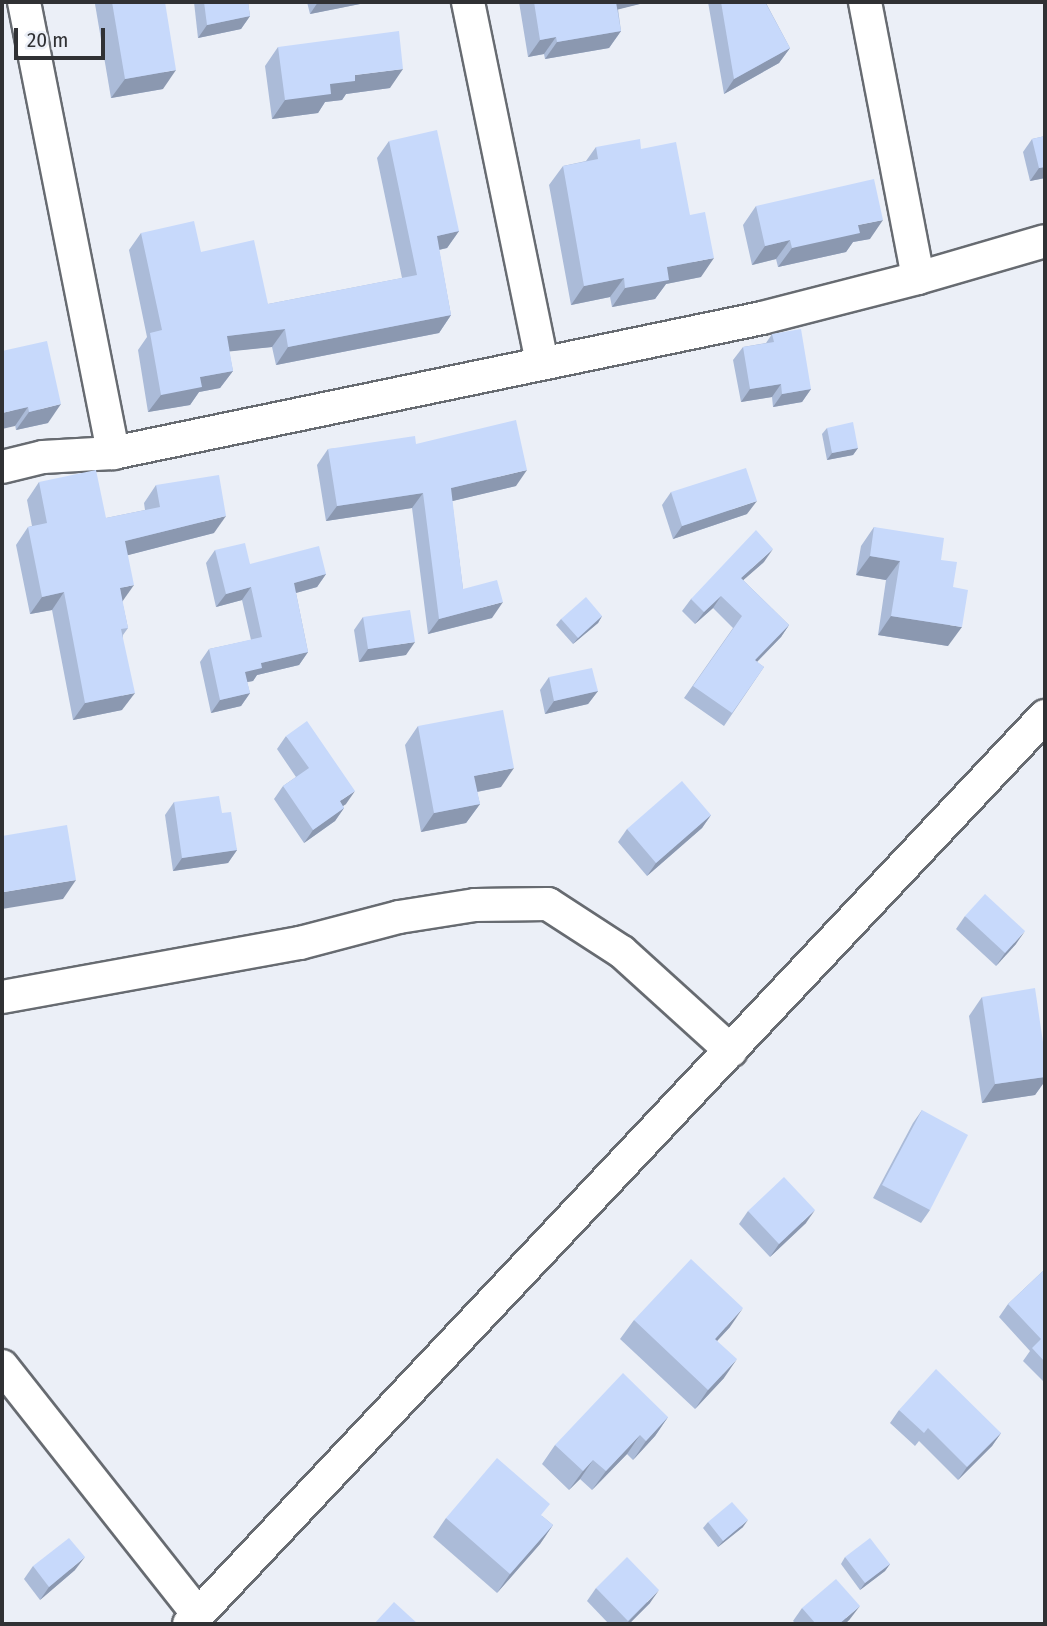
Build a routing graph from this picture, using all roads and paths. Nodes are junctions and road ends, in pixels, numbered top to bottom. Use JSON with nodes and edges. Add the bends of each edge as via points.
{"nodes":[{"id":1,"x":24,"y":2,"type":"edge"},
{"id":2,"x":468,"y":2,"type":"edge"},
{"id":3,"x":865,"y":2,"type":"edge"},
{"id":4,"x":1045,"y":241,"type":"edge"},
{"id":5,"x":918,"y":278,"type":"junction"},
{"id":6,"x":542,"y":362,"type":"junction"},
{"id":7,"x":113,"y":453,"type":"junction"},
{"id":8,"x":2,"y":467,"type":"edge"},
{"id":9,"x":1045,"y":716,"type":"edge"},
{"id":10,"x":2,"y":997,"type":"edge"},
{"id":11,"x":731,"y":1051,"type":"junction"},
{"id":12,"x":2,"y":1366,"type":"edge"},
{"id":13,"x":193,"y":1619,"type":"edge"}],
"edges":[{"from":1,"to":7,"type":"street"},
{"from":2,"to":6,"type":"street"},
{"from":3,"to":5,"type":"street"},
{"from":4,"to":5,"type":"street"},
{"from":5,"to":6,"type":"street","via":[[762,318]]},
{"from":6,"to":7,"type":"street"},
{"from":7,"to":8,"type":"street","via":[[43,457]]},
{"from":9,"to":11,"type":"street"},
{"from":10,"to":11,"type":"street","via":[[300,943],[399,917],[475,905],[548,904],[622,952]]},
{"from":11,"to":13,"type":"street"},
{"from":12,"to":13,"type":"street"}]}
